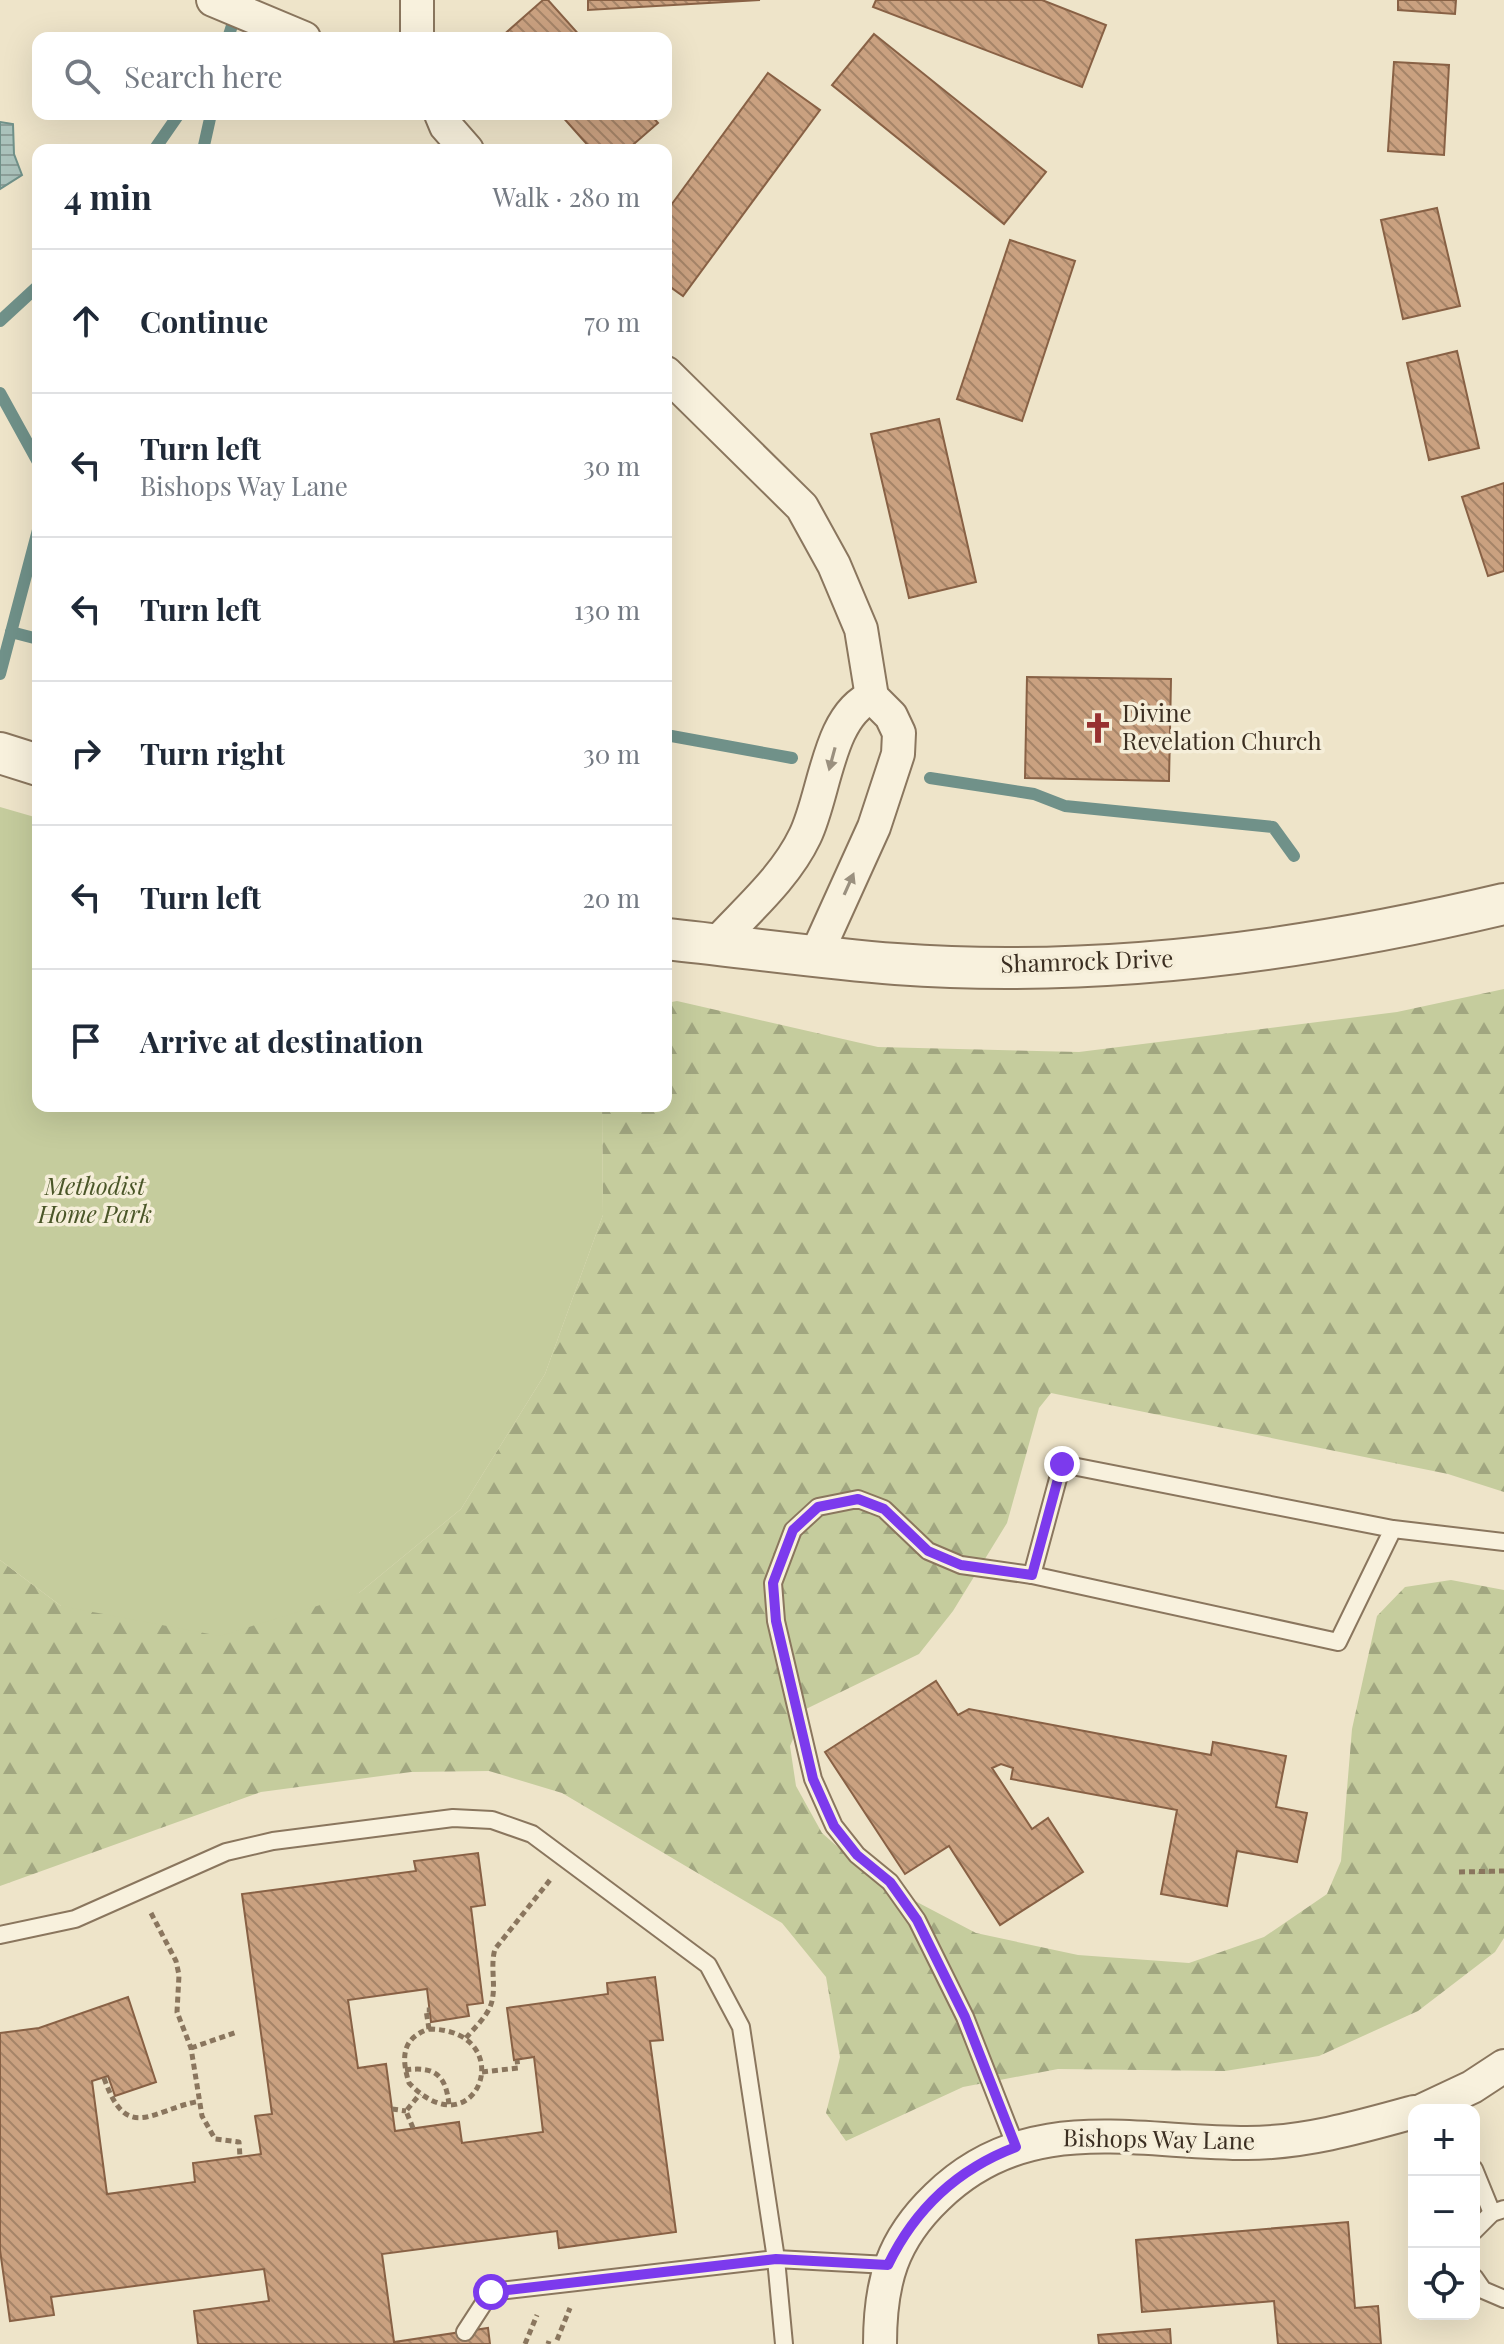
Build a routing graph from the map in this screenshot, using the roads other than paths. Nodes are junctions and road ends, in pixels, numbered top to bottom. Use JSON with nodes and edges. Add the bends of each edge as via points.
{"nodes":[{"id":1,"x":213,"y":0,"type":"edge"},
{"id":2,"x":417,"y":0,"type":"edge"},
{"id":3,"x":289,"y":32,"type":"edge"},
{"id":4,"x":417,"y":32,"type":"edge"},
{"id":5,"x":444,"y":120,"type":"edge"},
{"id":6,"x":462,"y":144,"type":"edge"},
{"id":7,"x":672,"y":379,"type":"edge"},
{"id":8,"x":872,"y":697,"type":"junction"},
{"id":9,"x":0,"y":753,"type":"edge"},
{"id":10,"x":32,"y":763,"type":"edge"},
{"id":11,"x":1504,"y":904,"type":"edge"},
{"id":12,"x":672,"y":940,"type":"edge"},
{"id":13,"x":716,"y":944,"type":"junction"},
{"id":14,"x":816,"y":955,"type":"junction"},
{"id":15,"x":1393,"y":1529,"type":"junction"},
{"id":16,"x":1504,"y":1542,"type":"edge"},
{"id":17,"x":1032,"y":1575,"type":"junction"},
{"id":18,"x":0,"y":1935,"type":"edge"},
{"id":19,"x":1504,"y":2066,"type":"edge"},
{"id":20,"x":1442,"y":2104,"type":"edge"},
{"id":21,"x":1408,"y":2113,"type":"edge"},
{"id":22,"x":1016,"y":2147,"type":"junction"},
{"id":23,"x":1478,"y":2176,"type":"edge"},
{"id":24,"x":1498,"y":2211,"type":"edge"},
{"id":25,"x":1480,"y":2226,"type":"edge"},
{"id":26,"x":776,"y":2259,"type":"junction"},
{"id":27,"x":888,"y":2265,"type":"junction"},
{"id":28,"x":1480,"y":2286,"type":"edge"},
{"id":29,"x":1504,"y":2299,"type":"edge"},
{"id":30,"x":465,"y":2332,"type":"dead end"},
{"id":31,"x":784,"y":2344,"type":"edge"},
{"id":32,"x":880,"y":2344,"type":"edge"}],
"edges":[{"from":1,"to":3,"type":"street"},
{"from":2,"to":4,"type":"street"},
{"from":5,"to":6,"type":"street"},
{"from":7,"to":8,"type":"street","via":[[802,507],[861,629]]},
{"from":8,"to":13,"type":"street","one_way":true,"via":[[857,703],[840,726],[825,784],[788,864]]},
{"from":14,"to":8,"type":"street","one_way":true,"via":[[874,827],[898,754],[899,733]]},
{"from":9,"to":10,"type":"street"},
{"from":11,"to":14,"type":"street","name":"Shamrock Drive","via":[[1283,948],[1152,961],[978,966]]},
{"from":12,"to":13,"type":"street","name":"Shamrock Drive"},
{"from":13,"to":14,"type":"street","name":"Shamrock Drive"},
{"from":15,"to":16,"type":"lane"},
{"from":15,"to":17,"type":"lane","via":[[1338,1642]]},
{"from":15,"to":17,"type":"lane","via":[[1062,1464]]},
{"from":17,"to":22,"type":"lane","via":[[961,1565],[928,1551],[884,1509],[858,1499],[818,1507],[793,1530],[773,1583],[776,1621],[813,1779],[834,1826],[857,1855],[890,1882],[917,1920],[965,2017]]},
{"from":18,"to":26,"type":"lane","via":[[75,1919],[226,1852],[273,1841],[453,1818],[492,1820],[532,1834],[708,1965],[741,2027]]},
{"from":19,"to":20,"type":"street"},
{"from":21,"to":22,"type":"street","name":"Bishops Way Lane","via":[[1309,2138],[1248,2143],[1081,2136]]},
{"from":22,"to":27,"type":"street","name":"Bishops Way Lane","via":[[959,2176],[904,2233]]},
{"from":23,"to":24,"type":"lane"},
{"from":24,"to":25,"type":"lane"},
{"from":26,"to":27,"type":"lane"},
{"from":26,"to":30,"type":"lane","via":[[491,2292]]},
{"from":26,"to":31,"type":"lane"},
{"from":27,"to":32,"type":"street","name":"Bishops Way Lane"},
{"from":28,"to":29,"type":"lane"}]}
